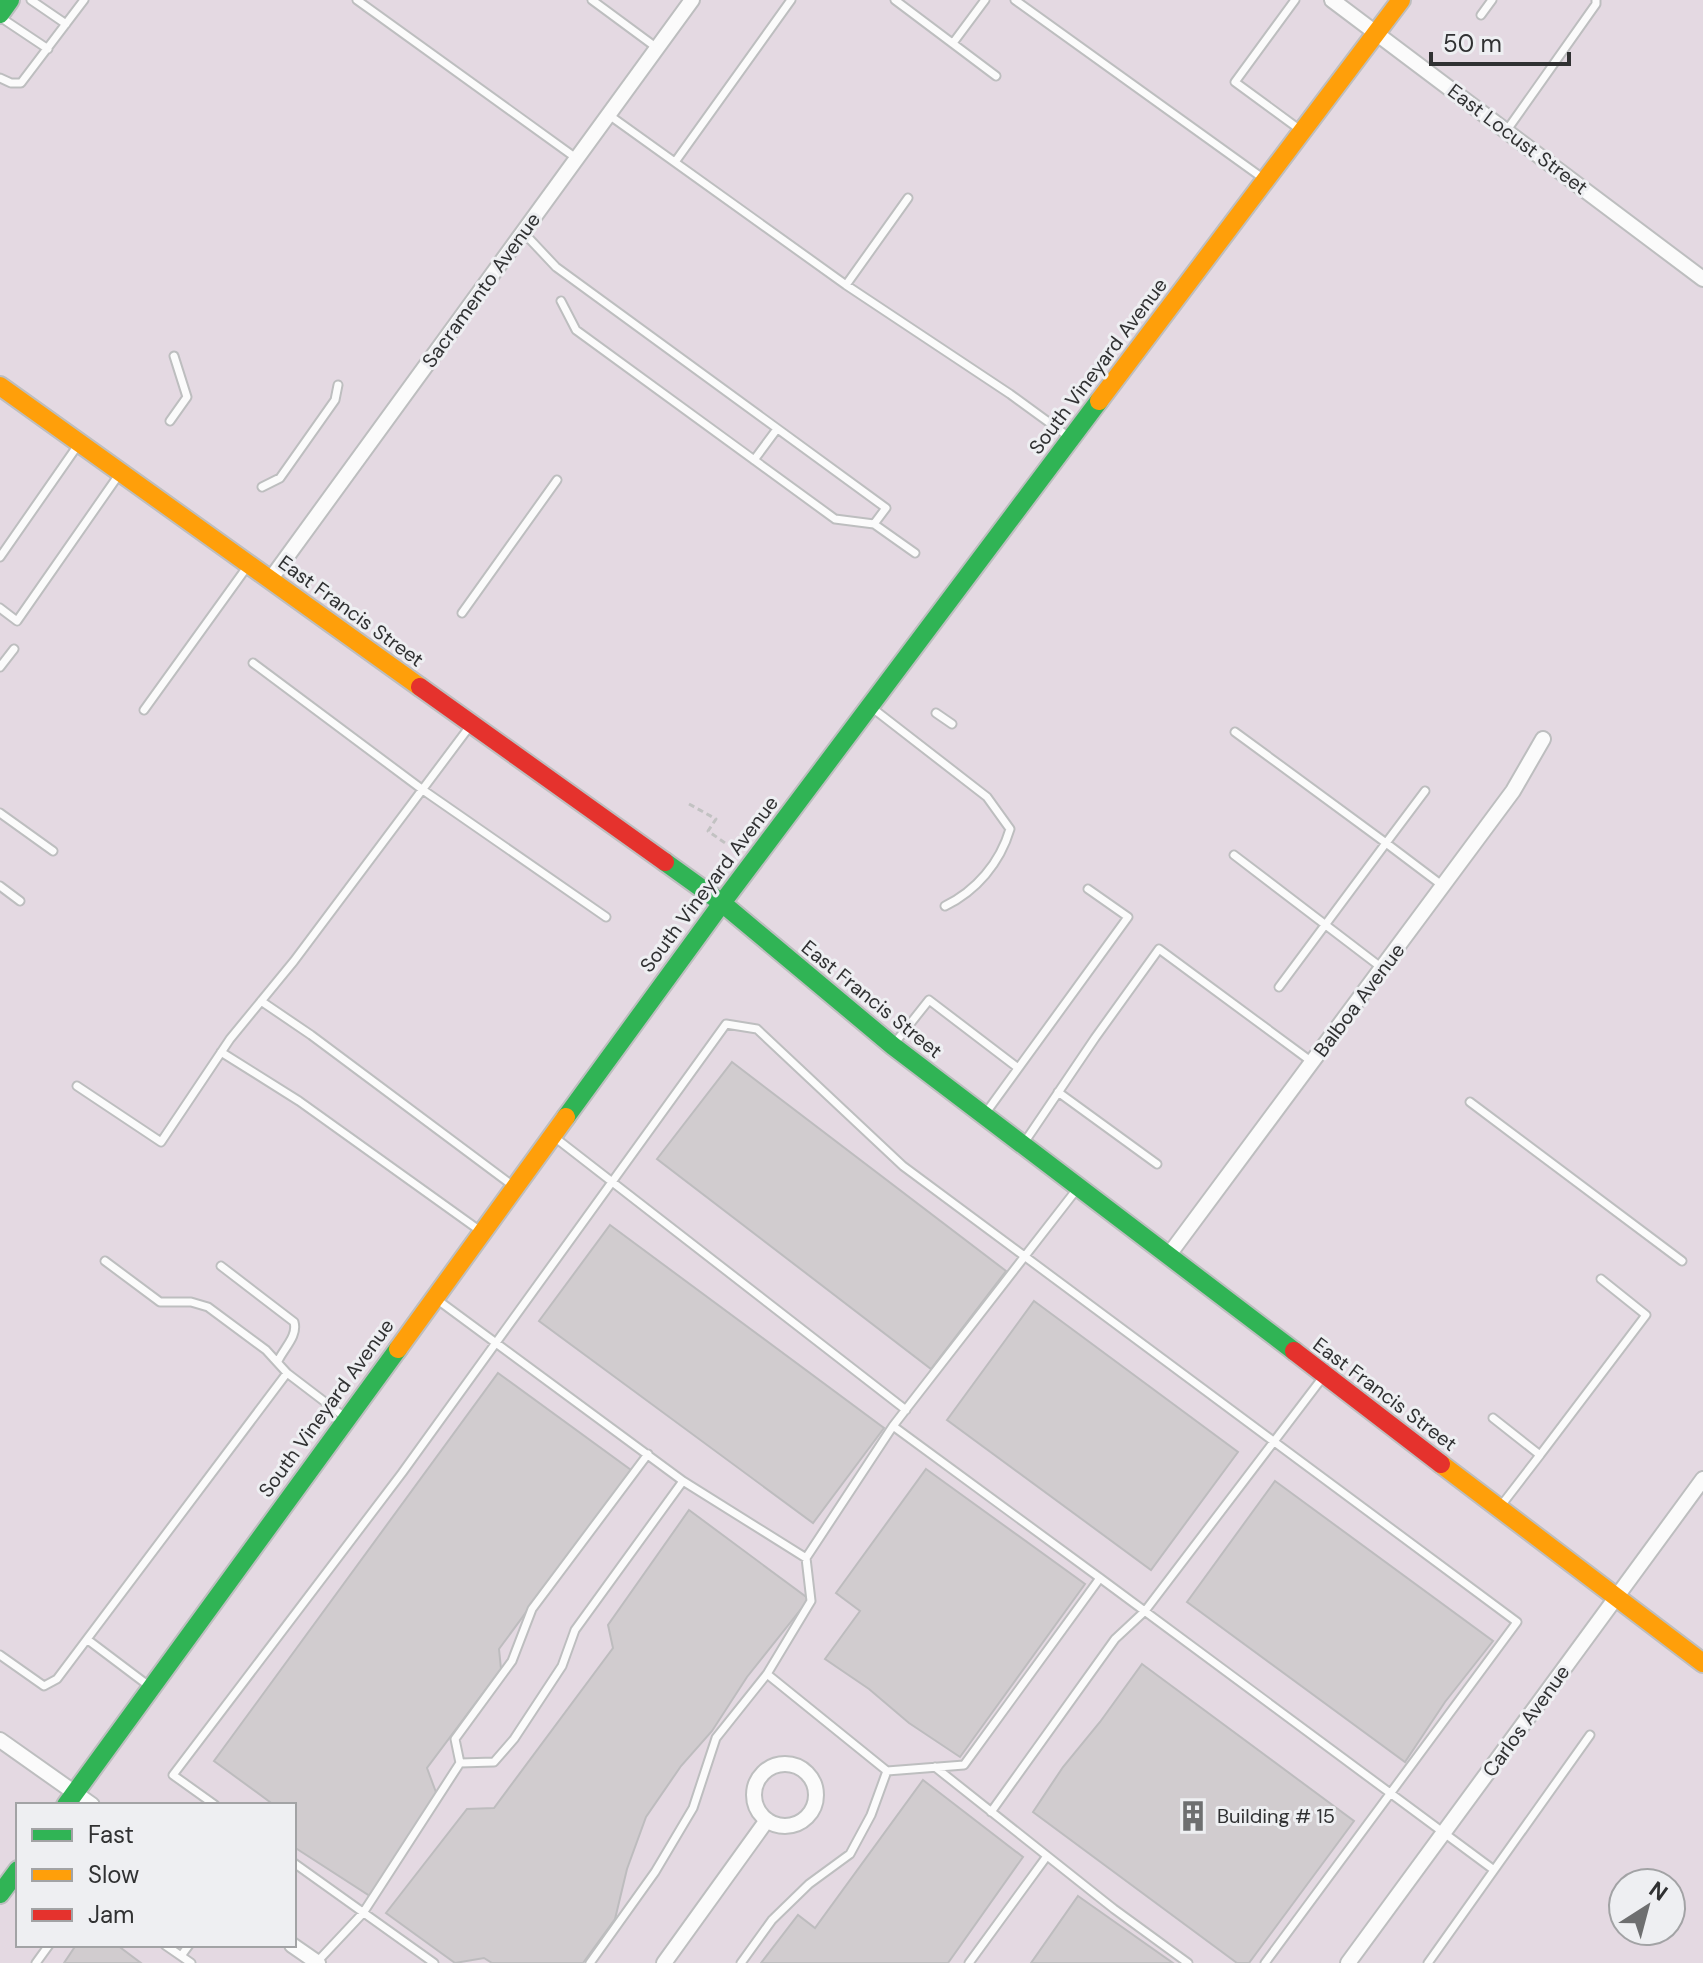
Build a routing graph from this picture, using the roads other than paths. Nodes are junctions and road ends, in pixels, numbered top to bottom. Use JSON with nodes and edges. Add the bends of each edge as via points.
{"nodes":[{"id":1,"x":31,"y":0,"type":"edge"},
{"id":2,"x":84,"y":0,"type":"edge"},
{"id":3,"x":357,"y":0,"type":"edge"},
{"id":4,"x":592,"y":0,"type":"edge"},
{"id":5,"x":692,"y":0,"type":"edge"},
{"id":6,"x":791,"y":0,"type":"edge"},
{"id":7,"x":895,"y":0,"type":"edge"},
{"id":8,"x":985,"y":0,"type":"edge"},
{"id":9,"x":1015,"y":0,"type":"edge"},
{"id":10,"x":1295,"y":0,"type":"edge"},
{"id":11,"x":1332,"y":0,"type":"edge"},
{"id":12,"x":1401,"y":0,"type":"edge"},
{"id":13,"x":1492,"y":0,"type":"edge"},
{"id":14,"x":1596,"y":0,"type":"edge"},
{"id":15,"x":3,"y":9,"type":"edge"},
{"id":16,"x":1481,"y":15,"type":"dead end"},
{"id":17,"x":66,"y":24,"type":"junction"},
{"id":18,"x":1377,"y":33,"type":"junction"},
{"id":19,"x":953,"y":43,"type":"junction"},
{"id":20,"x":657,"y":48,"type":"junction"},
{"id":21,"x":48,"y":49,"type":"junction"},
{"id":22,"x":996,"y":76,"type":"dead end"},
{"id":23,"x":0,"y":78,"type":"edge"},
{"id":24,"x":609,"y":115,"type":"junction"},
{"id":25,"x":1507,"y":130,"type":"junction"},
{"id":26,"x":1302,"y":131,"type":"junction"},
{"id":27,"x":577,"y":158,"type":"junction"},
{"id":28,"x":675,"y":162,"type":"junction"},
{"id":29,"x":1265,"y":181,"type":"junction"},
{"id":30,"x":908,"y":198,"type":"dead end"},
{"id":31,"x":523,"y":232,"type":"junction"},
{"id":32,"x":1703,"y":279,"type":"edge"},
{"id":33,"x":846,"y":285,"type":"junction"},
{"id":34,"x":561,"y":301,"type":"dead end"},
{"id":35,"x":174,"y":356,"type":"dead end"},
{"id":36,"x":338,"y":385,"type":"dead end"},
{"id":37,"x":0,"y":386,"type":"edge"},
{"id":38,"x":170,"y":421,"type":"dead end"},
{"id":39,"x":777,"y":429,"type":"junction"},
{"id":40,"x":1071,"y":438,"type":"junction"},
{"id":41,"x":80,"y":444,"type":"junction"},
{"id":42,"x":754,"y":460,"type":"junction"},
{"id":43,"x":120,"y":473,"type":"junction"},
{"id":44,"x":557,"y":480,"type":"dead end"},
{"id":45,"x":262,"y":487,"type":"dead end"},
{"id":46,"x":874,"y":524,"type":"junction"},
{"id":47,"x":915,"y":553,"type":"dead end"},
{"id":48,"x":0,"y":557,"type":"edge"},
{"id":49,"x":248,"y":565,"type":"junction"},
{"id":50,"x":270,"y":580,"type":"junction"},
{"id":51,"x":0,"y":608,"type":"edge"},
{"id":52,"x":462,"y":613,"type":"dead end"},
{"id":53,"x":14,"y":649,"type":"dead end"},
{"id":54,"x":253,"y":663,"type":"dead end"},
{"id":55,"x":0,"y":667,"type":"edge"},
{"id":56,"x":870,"y":705,"type":"junction"},
{"id":57,"x":144,"y":710,"type":"dead end"},
{"id":58,"x":936,"y":713,"type":"dead end"},
{"id":59,"x":471,"y":724,"type":"junction"},
{"id":60,"x":952,"y":724,"type":"dead end"},
{"id":61,"x":1235,"y":732,"type":"dead end"},
{"id":62,"x":1543,"y":739,"type":"dead end"},
{"id":63,"x":423,"y":790,"type":"junction"},
{"id":64,"x":1425,"y":791,"type":"dead end"},
{"id":65,"x":0,"y":813,"type":"edge"},
{"id":66,"x":1386,"y":843,"type":"junction"},
{"id":67,"x":53,"y":851,"type":"dead end"},
{"id":68,"x":1234,"y":855,"type":"dead end"},
{"id":69,"x":0,"y":886,"type":"edge"},
{"id":70,"x":1443,"y":886,"type":"junction"},
{"id":71,"x":1088,"y":889,"type":"dead end"},
{"id":72,"x":20,"y":901,"type":"dead end"},
{"id":73,"x":722,"y":903,"type":"junction"},
{"id":74,"x":945,"y":906,"type":"dead end"},
{"id":75,"x":606,"y":917,"type":"dead end"},
{"id":76,"x":1323,"y":925,"type":"junction"},
{"id":77,"x":1382,"y":968,"type":"junction"},
{"id":78,"x":1279,"y":987,"type":"dead end"},
{"id":79,"x":261,"y":1001,"type":"junction"},
{"id":80,"x":893,"y":1046,"type":"junction"},
{"id":81,"x":221,"y":1052,"type":"junction"},
{"id":82,"x":1312,"y":1062,"type":"junction"},
{"id":83,"x":1018,"y":1068,"type":"junction"},
{"id":84,"x":77,"y":1086,"type":"dead end"},
{"id":85,"x":1058,"y":1092,"type":"junction"},
{"id":86,"x":1470,"y":1102,"type":"dead end"},
{"id":87,"x":984,"y":1116,"type":"junction"},
{"id":88,"x":551,"y":1135,"type":"junction"},
{"id":89,"x":1023,"y":1145,"type":"junction"},
{"id":90,"x":1157,"y":1164,"type":"dead end"},
{"id":91,"x":611,"y":1181,"type":"junction"},
{"id":92,"x":514,"y":1187,"type":"junction"},
{"id":93,"x":1078,"y":1188,"type":"junction"},
{"id":94,"x":481,"y":1231,"type":"junction"},
{"id":95,"x":1027,"y":1256,"type":"junction"},
{"id":96,"x":1168,"y":1256,"type":"junction"},
{"id":97,"x":105,"y":1261,"type":"dead end"},
{"id":98,"x":1682,"y":1261,"type":"dead end"},
{"id":99,"x":221,"y":1266,"type":"dead end"},
{"id":100,"x":1601,"y":1279,"type":"dead end"},
{"id":101,"x":433,"y":1297,"type":"junction"},
{"id":102,"x":494,"y":1342,"type":"junction"},
{"id":103,"x":278,"y":1361,"type":"junction"},
{"id":104,"x":287,"y":1373,"type":"junction"},
{"id":105,"x":1324,"y":1375,"type":"junction"},
{"id":106,"x":906,"y":1410,"type":"junction"},
{"id":107,"x":346,"y":1418,"type":"junction"},
{"id":108,"x":1493,"y":1418,"type":"dead end"},
{"id":109,"x":893,"y":1426,"type":"junction"},
{"id":110,"x":1274,"y":1441,"type":"junction"},
{"id":111,"x":648,"y":1454,"type":"junction"},
{"id":112,"x":1540,"y":1455,"type":"junction"},
{"id":113,"x":1703,"y":1479,"type":"edge"},
{"id":114,"x":683,"y":1481,"type":"junction"},
{"id":115,"x":1499,"y":1509,"type":"junction"},
{"id":116,"x":806,"y":1558,"type":"junction"},
{"id":117,"x":1100,"y":1578,"type":"junction"},
{"id":118,"x":1615,"y":1597,"type":"junction"},
{"id":119,"x":1145,"y":1611,"type":"junction"},
{"id":120,"x":88,"y":1640,"type":"junction"},
{"id":121,"x":0,"y":1655,"type":"edge"},
{"id":122,"x":1703,"y":1663,"type":"edge"},
{"id":123,"x":767,"y":1674,"type":"junction"},
{"id":124,"x":151,"y":1687,"type":"junction"},
{"id":125,"x":1590,"y":1735,"type":"dead end"},
{"id":126,"x":0,"y":1740,"type":"edge"},
{"id":127,"x":460,"y":1763,"type":"junction"},
{"id":128,"x":935,"y":1767,"type":"junction"},
{"id":129,"x":887,"y":1771,"type":"junction"},
{"id":130,"x":1391,"y":1795,"type":"junction"},
{"id":131,"x":70,"y":1799,"type":"edge"},
{"id":132,"x":212,"y":1803,"type":"edge"},
{"id":133,"x":991,"y":1812,"type":"junction"},
{"id":134,"x":767,"y":1820,"type":"junction"},
{"id":135,"x":1443,"y":1834,"type":"junction"},
{"id":136,"x":1047,"y":1856,"type":"junction"},
{"id":137,"x":296,"y":1864,"type":"edge"},
{"id":138,"x":1494,"y":1870,"type":"junction"},
{"id":139,"x":16,"y":1873,"type":"edge"},
{"id":140,"x":0,"y":1894,"type":"edge"},
{"id":141,"x":363,"y":1913,"type":"junction"},
{"id":142,"x":168,"y":1947,"type":"edge"},
{"id":143,"x":188,"y":1947,"type":"edge"},
{"id":144,"x":295,"y":1947,"type":"edge"},
{"id":145,"x":181,"y":1956,"type":"junction"},
{"id":146,"x":191,"y":1963,"type":"edge"},
{"id":147,"x":317,"y":1963,"type":"edge"},
{"id":148,"x":434,"y":1963,"type":"edge"},
{"id":149,"x":590,"y":1963,"type":"edge"},
{"id":150,"x":664,"y":1963,"type":"edge"},
{"id":151,"x":741,"y":1963,"type":"edge"},
{"id":152,"x":969,"y":1963,"type":"edge"},
{"id":153,"x":1188,"y":1963,"type":"edge"},
{"id":154,"x":1265,"y":1963,"type":"edge"},
{"id":155,"x":1348,"y":1963,"type":"edge"},
{"id":156,"x":1428,"y":1963,"type":"edge"}],
"edges":[{"from":1,"to":17,"type":"lane"},
{"from":2,"to":17,"type":"lane"},
{"from":3,"to":27,"type":"lane"},
{"from":4,"to":20,"type":"lane"},
{"from":5,"to":20,"type":"street","name":"Sacramento Avenue"},
{"from":6,"to":28,"type":"lane"},
{"from":7,"to":19,"type":"lane"},
{"from":8,"to":19,"type":"lane"},
{"from":9,"to":29,"type":"lane"},
{"from":10,"to":26,"type":"lane","via":[[1235,82]]},
{"from":11,"to":18,"type":"street","name":"East Locust Street"},
{"from":12,"to":18,"type":"main road","name":"South Vineyard Avenue"},
{"from":13,"to":16,"type":"lane"},
{"from":14,"to":25,"type":"lane"},
{"from":15,"to":21,"type":"lane"},
{"from":17,"to":21,"type":"lane"},
{"from":18,"to":25,"type":"street","name":"East Locust Street"},
{"from":18,"to":26,"type":"main road","name":"South Vineyard Avenue"},
{"from":19,"to":22,"type":"lane"},
{"from":20,"to":24,"type":"street","name":"Sacramento Avenue"},
{"from":21,"to":23,"type":"lane","via":[[21,83]]},
{"from":24,"to":27,"type":"street","name":"Sacramento Avenue"},
{"from":24,"to":28,"type":"lane"},
{"from":25,"to":32,"type":"street","name":"East Locust Street"},
{"from":26,"to":29,"type":"main road","name":"South Vineyard Avenue"},
{"from":27,"to":31,"type":"street","name":"Sacramento Avenue"},
{"from":28,"to":33,"type":"lane"},
{"from":29,"to":40,"type":"main road","name":"South Vineyard Avenue"},
{"from":30,"to":33,"type":"lane"},
{"from":31,"to":39,"type":"lane","via":[[556,267]]},
{"from":31,"to":50,"type":"street","name":"Sacramento Avenue"},
{"from":33,"to":40,"type":"lane"},
{"from":34,"to":42,"type":"lane","via":[[576,330]]},
{"from":35,"to":38,"type":"lane","via":[[187,397]]},
{"from":36,"to":45,"type":"lane","via":[[335,400],[280,478]]},
{"from":37,"to":41,"type":"main road","name":"East Francis Street"},
{"from":39,"to":42,"type":"lane"},
{"from":39,"to":46,"type":"lane","via":[[886,508]]},
{"from":40,"to":56,"type":"main road","name":"South Vineyard Avenue"},
{"from":41,"to":43,"type":"main road","name":"East Francis Street"},
{"from":41,"to":48,"type":"lane"},
{"from":42,"to":46,"type":"lane","via":[[835,519]]},
{"from":43,"to":49,"type":"main road","name":"East Francis Street"},
{"from":43,"to":51,"type":"lane","via":[[17,621]]},
{"from":44,"to":52,"type":"lane"},
{"from":46,"to":47,"type":"lane"},
{"from":49,"to":50,"type":"main road","name":"East Francis Street"},
{"from":49,"to":57,"type":"lane"},
{"from":50,"to":59,"type":"main road","name":"East Francis Street"},
{"from":53,"to":55,"type":"lane"},
{"from":54,"to":63,"type":"lane"},
{"from":56,"to":73,"type":"main road","name":"South Vineyard Avenue"},
{"from":56,"to":74,"type":"lane","via":[[987,797],[1010,829],[984,877]]},
{"from":58,"to":60,"type":"lane"},
{"from":59,"to":63,"type":"lane"},
{"from":59,"to":73,"type":"main road","name":"East Francis Street"},
{"from":61,"to":66,"type":"lane"},
{"from":62,"to":70,"type":"street","name":"Balboa Avenue","via":[[1513,791]]},
{"from":63,"to":75,"type":"lane"},
{"from":63,"to":79,"type":"lane"},
{"from":64,"to":66,"type":"lane"},
{"from":65,"to":67,"type":"lane"},
{"from":66,"to":70,"type":"lane"},
{"from":66,"to":76,"type":"lane"},
{"from":68,"to":76,"type":"lane"},
{"from":69,"to":72,"type":"lane"},
{"from":70,"to":77,"type":"street","name":"Balboa Avenue"},
{"from":71,"to":83,"type":"lane","via":[[1128,917]]},
{"from":73,"to":80,"type":"main road","name":"East Francis Street"},
{"from":73,"to":88,"type":"main road","name":"South Vineyard Avenue"},
{"from":76,"to":77,"type":"lane"},
{"from":76,"to":78,"type":"lane"},
{"from":77,"to":82,"type":"street","name":"Balboa Avenue"},
{"from":79,"to":81,"type":"lane"},
{"from":79,"to":92,"type":"lane"},
{"from":80,"to":83,"type":"lane","via":[[929,1000]]},
{"from":80,"to":87,"type":"main road","name":"East Francis Street"},
{"from":81,"to":84,"type":"lane","via":[[161,1142]]},
{"from":81,"to":94,"type":"lane"},
{"from":82,"to":85,"type":"lane","via":[[1159,949]]},
{"from":82,"to":96,"type":"street","name":"Balboa Avenue"},
{"from":83,"to":87,"type":"lane"},
{"from":85,"to":89,"type":"lane"},
{"from":85,"to":90,"type":"lane"},
{"from":86,"to":98,"type":"lane"},
{"from":87,"to":89,"type":"main road","name":"East Francis Street"},
{"from":88,"to":91,"type":"lane"},
{"from":88,"to":92,"type":"main road","name":"South Vineyard Avenue"},
{"from":89,"to":93,"type":"main road","name":"East Francis Street"},
{"from":91,"to":95,"type":"lane","via":[[726,1024],[757,1029],[903,1166]]},
{"from":91,"to":102,"type":"lane"},
{"from":91,"to":106,"type":"lane"},
{"from":92,"to":94,"type":"main road","name":"South Vineyard Avenue"},
{"from":93,"to":95,"type":"lane"},
{"from":93,"to":96,"type":"main road","name":"East Francis Street"},
{"from":94,"to":101,"type":"main road","name":"South Vineyard Avenue"},
{"from":95,"to":106,"type":"lane"},
{"from":95,"to":110,"type":"lane"},
{"from":96,"to":105,"type":"main road","name":"East Francis Street"},
{"from":97,"to":103,"type":"lane","via":[[160,1302],[208,1307]]},
{"from":99,"to":103,"type":"lane","via":[[294,1322],[294,1336]]},
{"from":100,"to":112,"type":"lane","via":[[1646,1315]]},
{"from":101,"to":102,"type":"lane"},
{"from":101,"to":107,"type":"main road","name":"South Vineyard Avenue"},
{"from":102,"to":111,"type":"lane"},
{"from":102,"to":132,"type":"lane","via":[[402,1473],[173,1775]]},
{"from":103,"to":104,"type":"lane"},
{"from":104,"to":107,"type":"lane"},
{"from":104,"to":120,"type":"lane"},
{"from":105,"to":110,"type":"lane"},
{"from":105,"to":115,"type":"main road","name":"East Francis Street"},
{"from":106,"to":109,"type":"lane"},
{"from":107,"to":124,"type":"main road","name":"South Vineyard Avenue"},
{"from":108,"to":112,"type":"lane"},
{"from":109,"to":116,"type":"lane"},
{"from":109,"to":117,"type":"lane"},
{"from":110,"to":119,"type":"lane"},
{"from":110,"to":130,"type":"lane","via":[[1517,1622]]},
{"from":111,"to":114,"type":"lane"},
{"from":111,"to":127,"type":"lane","via":[[532,1609],[512,1661],[455,1739]]},
{"from":112,"to":115,"type":"lane"},
{"from":113,"to":118,"type":"street","name":"Carlos Avenue"},
{"from":114,"to":116,"type":"lane"},
{"from":114,"to":127,"type":"lane","via":[[575,1630],[562,1666],[514,1739],[494,1762]]},
{"from":115,"to":118,"type":"main road","name":"East Francis Street"},
{"from":116,"to":123,"type":"lane","via":[[811,1601]]},
{"from":117,"to":119,"type":"lane"},
{"from":117,"to":128,"type":"lane","via":[[964,1765]]},
{"from":118,"to":122,"type":"main road","name":"East Francis Street"},
{"from":118,"to":135,"type":"street","name":"Carlos Avenue"},
{"from":119,"to":130,"type":"lane"},
{"from":119,"to":133,"type":"lane","via":[[1115,1639]]},
{"from":120,"to":121,"type":"lane","via":[[57,1679],[44,1686]]},
{"from":120,"to":124,"type":"lane"},
{"from":123,"to":129,"type":"lane"},
{"from":123,"to":149,"type":"lane","via":[[716,1738],[693,1808]]},
{"from":124,"to":131,"type":"main road","name":"South Vineyard Avenue"},
{"from":125,"to":138,"type":"lane"},
{"from":126,"to":131,"type":"street"},
{"from":127,"to":141,"type":"lane"},
{"from":128,"to":129,"type":"lane"},
{"from":128,"to":133,"type":"lane"},
{"from":129,"to":151,"type":"lane","via":[[850,1854],[772,1920]]},
{"from":130,"to":135,"type":"lane"},
{"from":130,"to":154,"type":"lane"},
{"from":133,"to":136,"type":"lane"},
{"from":134,"to":134,"type":"street","via":[[789,1826],[810,1814],[816,1791],[804,1771],[781,1765],[761,1776],[755,1799]]},
{"from":134,"to":150,"type":"street"},
{"from":135,"to":138,"type":"lane"},
{"from":135,"to":155,"type":"street","name":"Carlos Avenue"},
{"from":136,"to":152,"type":"lane"},
{"from":136,"to":153,"type":"lane"},
{"from":137,"to":141,"type":"lane"},
{"from":138,"to":156,"type":"lane"},
{"from":139,"to":140,"type":"main road"},
{"from":141,"to":147,"type":"lane"},
{"from":141,"to":148,"type":"lane"},
{"from":142,"to":145,"type":"lane"},
{"from":143,"to":145,"type":"lane"},
{"from":144,"to":147,"type":"street"},
{"from":145,"to":146,"type":"lane"}]}
